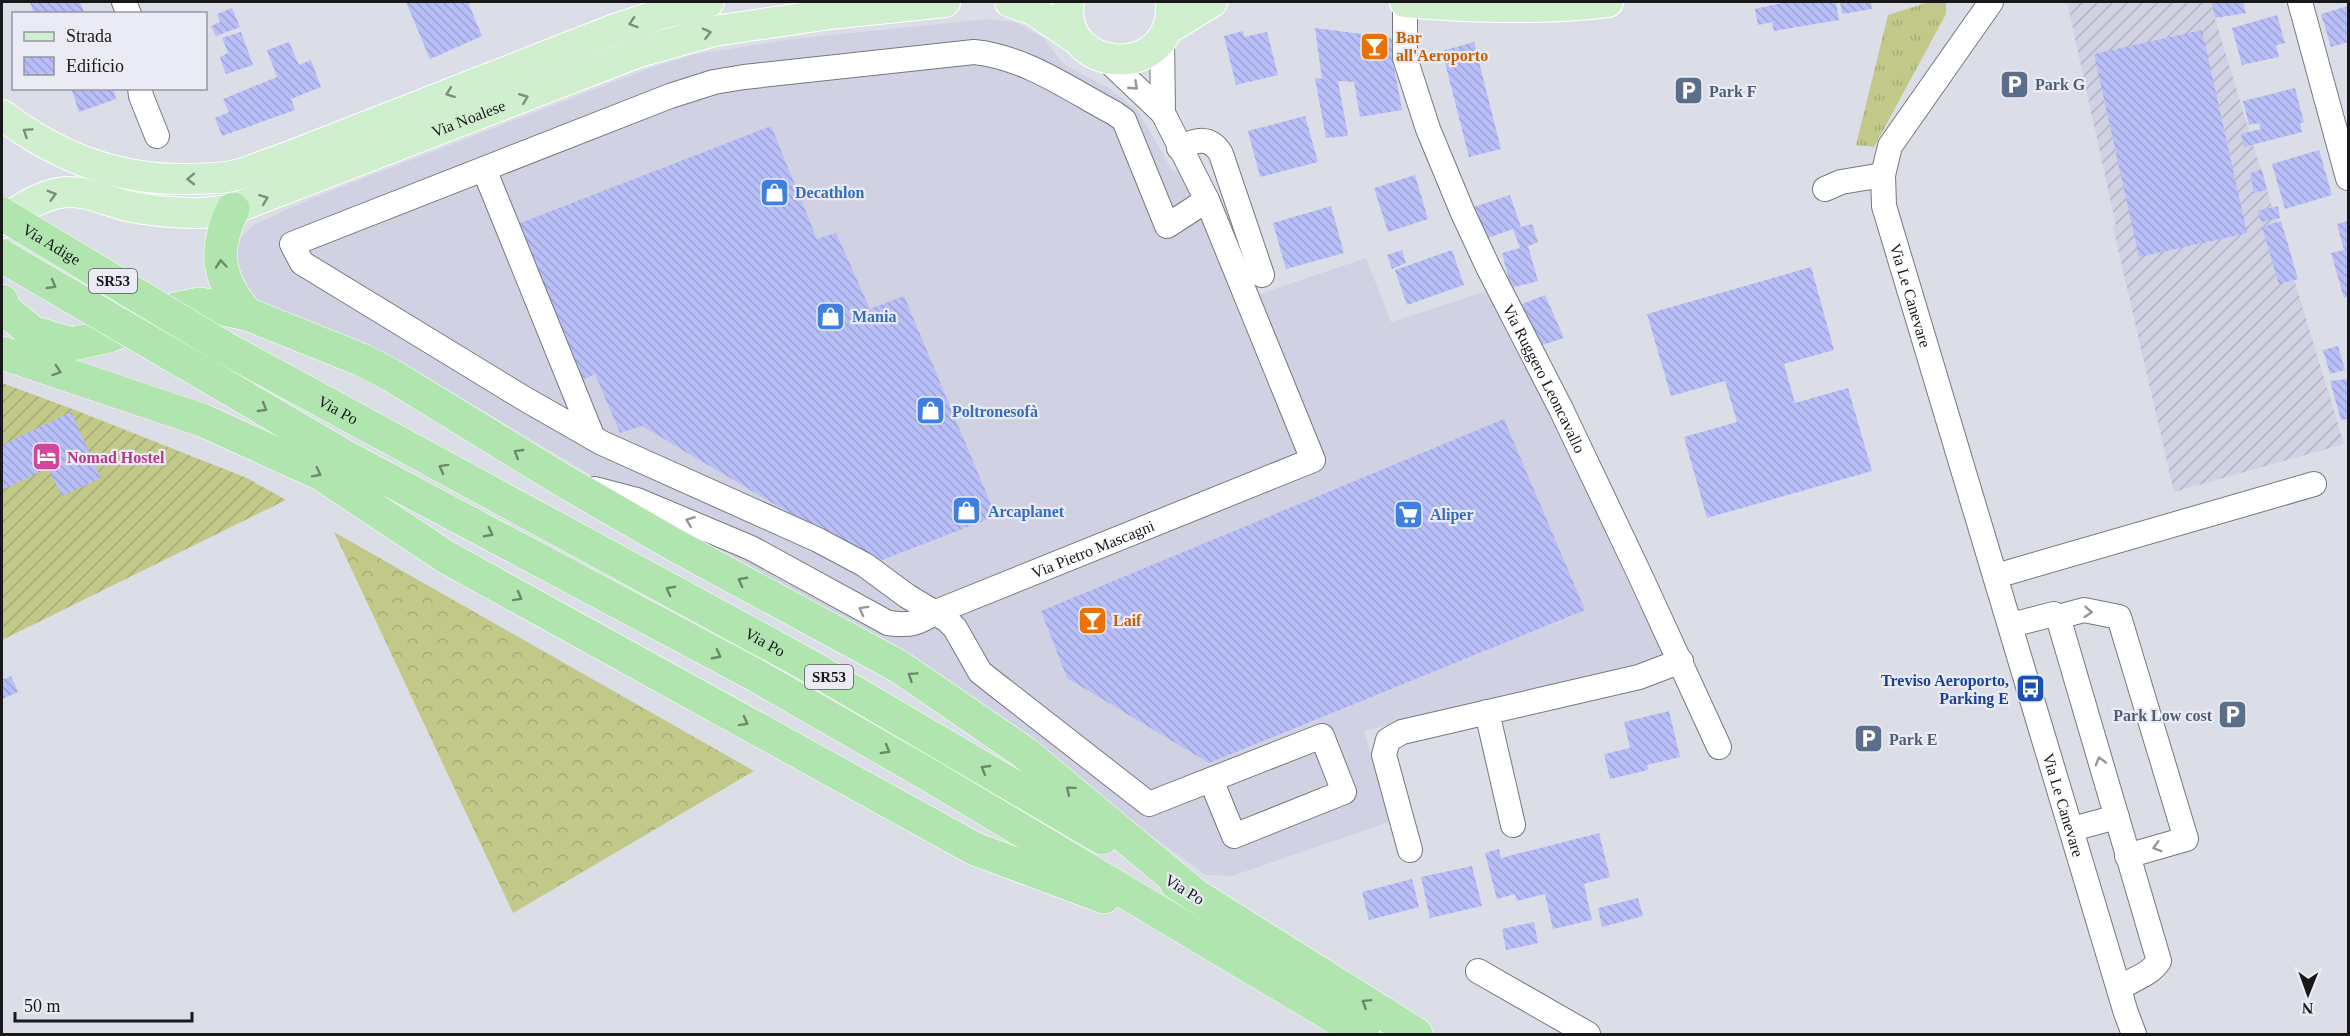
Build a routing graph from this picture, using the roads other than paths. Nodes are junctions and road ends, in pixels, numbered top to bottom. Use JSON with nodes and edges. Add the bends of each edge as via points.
{"nodes":[{"id":1,"x":709,"y":2,"type":"edge"},
{"id":2,"x":945,"y":2,"type":"edge"},
{"id":3,"x":1010,"y":2,"type":"edge"},
{"id":4,"x":1069,"y":2,"type":"edge"},
{"id":5,"x":1212,"y":2,"type":"edge"},
{"id":6,"x":1416,"y":2,"type":"edge"},
{"id":7,"x":1608,"y":2,"type":"edge"},
{"id":8,"x":1973,"y":2,"type":"edge"},
{"id":9,"x":1991,"y":2,"type":"edge"},
{"id":10,"x":2300,"y":2,"type":"edge"},
{"id":11,"x":1167,"y":23,"type":"edge"},
{"id":12,"x":1969,"y":32,"type":"junction"},
{"id":13,"x":1078,"y":40,"type":"junction"},
{"id":14,"x":1105,"y":58,"type":"junction"},
{"id":15,"x":140,"y":90,"type":"edge"},
{"id":16,"x":1163,"y":113,"type":"junction"},
{"id":17,"x":2,"y":115,"type":"edge"},
{"id":18,"x":157,"y":136,"type":"dead end"},
{"id":19,"x":1179,"y":148,"type":"junction"},
{"id":20,"x":484,"y":169,"type":"junction"},
{"id":21,"x":2349,"y":178,"type":"edge"},
{"id":22,"x":1207,"y":200,"type":"junction"},
{"id":23,"x":233,"y":209,"type":"junction"},
{"id":24,"x":2,"y":214,"type":"edge"},
{"id":25,"x":2,"y":223,"type":"edge"},
{"id":26,"x":2,"y":256,"type":"edge"},
{"id":27,"x":1262,"y":275,"type":"dead end"},
{"id":28,"x":2,"y":302,"type":"edge"},
{"id":29,"x":247,"y":314,"type":"junction"},
{"id":30,"x":225,"y":348,"type":"joint"},
{"id":31,"x":2,"y":353,"type":"edge"},
{"id":32,"x":593,"y":438,"type":"junction"},
{"id":33,"x":562,"y":480,"type":"junction"},
{"id":34,"x":2314,"y":484,"type":"dead end"},
{"id":35,"x":1996,"y":576,"type":"junction"},
{"id":36,"x":936,"y":612,"type":"junction"},
{"id":37,"x":2058,"y":617,"type":"junction"},
{"id":38,"x":2011,"y":625,"type":"junction"},
{"id":39,"x":1681,"y":661,"type":"junction"},
{"id":40,"x":1487,"y":712,"type":"junction"},
{"id":41,"x":1719,"y":747,"type":"dead end"},
{"id":42,"x":1211,"y":780,"type":"junction"},
{"id":43,"x":2116,"y":817,"type":"junction"},
{"id":44,"x":1513,"y":825,"type":"dead end"},
{"id":45,"x":2072,"y":829,"type":"junction"},
{"id":46,"x":1410,"y":850,"type":"dead end"},
{"id":47,"x":2127,"y":856,"type":"junction"},
{"id":48,"x":1195,"y":895,"type":"junction"},
{"id":49,"x":1180,"y":925,"type":"junction"},
{"id":50,"x":1478,"y":971,"type":"dead end"},
{"id":51,"x":2119,"y":989,"type":"junction"},
{"id":52,"x":1363,"y":1035,"type":"edge"},
{"id":53,"x":1416,"y":1035,"type":"edge"},
{"id":54,"x":1588,"y":1035,"type":"edge"},
{"id":55,"x":2134,"y":1035,"type":"edge"}],
"edges":[{"from":1,"to":17,"type":"main road","name":"Via Noalese","one_way":true,"via":[[615,29],[288,157],[222,177],[159,179],[98,168],[48,146]]},
{"from":23,"to":2,"type":"main road","name":"Via Noalese","one_way":true,"via":[[639,52],[714,31]]},
{"from":3,"to":13,"type":"main road","via":[[1033,10]]},
{"from":4,"to":13,"type":"main road","via":[[1070,25]]},
{"from":5,"to":11,"type":"main road"},
{"from":6,"to":7,"type":"main road","via":[[1500,8]]},
{"from":6,"to":39,"type":"street","name":"Via Ruggero Leoncavallo","via":[[1405,58],[1428,129],[1488,267],[1561,409]]},
{"from":8,"to":12,"type":"street","name":"Via Le Canevare"},
{"from":9,"to":12,"type":"street","name":"Via Le Canevare"},
{"from":10,"to":21,"type":"street"},
{"from":11,"to":14,"type":"main road","via":[[1154,48],[1143,55],[1124,60]]},
{"from":11,"to":16,"type":"street","name":"Via Pietro Mascagni"},
{"from":12,"to":35,"type":"street","name":"Via Le Canevare","via":[[1890,146],[1883,181],[1887,215]]},
{"from":13,"to":14,"type":"main road"},
{"from":14,"to":16,"type":"street","name":"Via Pietro Mascagni","one_way":true},
{"from":15,"to":18,"type":"street"},
{"from":16,"to":19,"type":"street","name":"Via Pietro Mascagni"},
{"from":19,"to":22,"type":"street","name":"Via Pietro Mascagni"},
{"from":19,"to":27,"type":"street","via":[[1194,141],[1216,146]]},
{"from":20,"to":22,"type":"street","via":[[714,82],[974,52],[1016,60],[1124,120],[1167,226]]},
{"from":20,"to":32,"type":"street"},
{"from":20,"to":32,"type":"street","via":[[292,244],[302,263]]},
{"from":22,"to":36,"type":"street","name":"Via Pietro Mascagni","via":[[1313,460]]},
{"from":25,"to":23,"type":"main road","name":"Via Noalese","one_way":true,"via":[[16,211],[60,192],[79,192],[132,207],[182,213]]},
{"from":29,"to":23,"type":"highway","one_way":true,"via":[[226,286],[221,266],[224,229]]},
{"from":24,"to":30,"type":"highway","name":"Via Adige","number":"SR53","bridge":true},
{"from":26,"to":49,"type":"highway","name":"Via Po","number":"SR53","one_way":true,"bridge":true,"via":[[346,457],[757,676]]},
{"from":28,"to":29,"type":"highway","via":[[4,309],[32,332],[72,344],[109,336],[200,303]]},
{"from":33,"to":29,"type":"highway","one_way":true,"via":[[391,375]]},
{"from":48,"to":30,"type":"highway","name":"Via Po","number":"SR53","one_way":true,"via":[[806,664]]},
{"from":31,"to":49,"type":"highway","one_way":true,"via":[[202,420],[321,474],[446,558],[975,849]]},
{"from":32,"to":36,"type":"street","via":[[818,540],[865,565]]},
{"from":36,"to":33,"type":"street","name":"Via Pietro Mascagni","one_way":true,"via":[[915,624],[888,623],[751,548],[636,500]]},
{"from":48,"to":33,"type":"highway","one_way":true,"via":[[1025,753],[898,666]]},
{"from":34,"to":35,"type":"street"},
{"from":35,"to":38,"type":"street","name":"Via Le Canevare"},
{"from":36,"to":42,"type":"street","via":[[955,628],[980,672],[1149,804]]},
{"from":37,"to":38,"type":"street","via":[[2046,615]]},
{"from":43,"to":37,"type":"street","one_way":true},
{"from":37,"to":47,"type":"street","one_way":true,"via":[[2084,610],[2119,617],[2186,839]]},
{"from":38,"to":45,"type":"street","name":"Via Le Canevare"},
{"from":39,"to":40,"type":"street","via":[[1639,677]]},
{"from":39,"to":41,"type":"street","name":"Via Ruggero Leoncavallo"},
{"from":40,"to":44,"type":"street"},
{"from":40,"to":46,"type":"street","via":[[1402,732],[1388,740],[1384,755]]},
{"from":42,"to":42,"type":"street","via":[[1322,736],[1344,792],[1234,836]]},
{"from":43,"to":45,"type":"street"},
{"from":43,"to":47,"type":"street"},
{"from":45,"to":51,"type":"street","name":"Via Le Canevare"},
{"from":47,"to":51,"type":"street","via":[[2158,961],[2152,972]]},
{"from":53,"to":48,"type":"highway","name":"Via Po","number":"SR53","one_way":true},
{"from":49,"to":52,"type":"highway","name":"Via Po","number":"SR53"},
{"from":50,"to":54,"type":"street"},
{"from":51,"to":55,"type":"street","name":"Via Le Canevare"}]}
